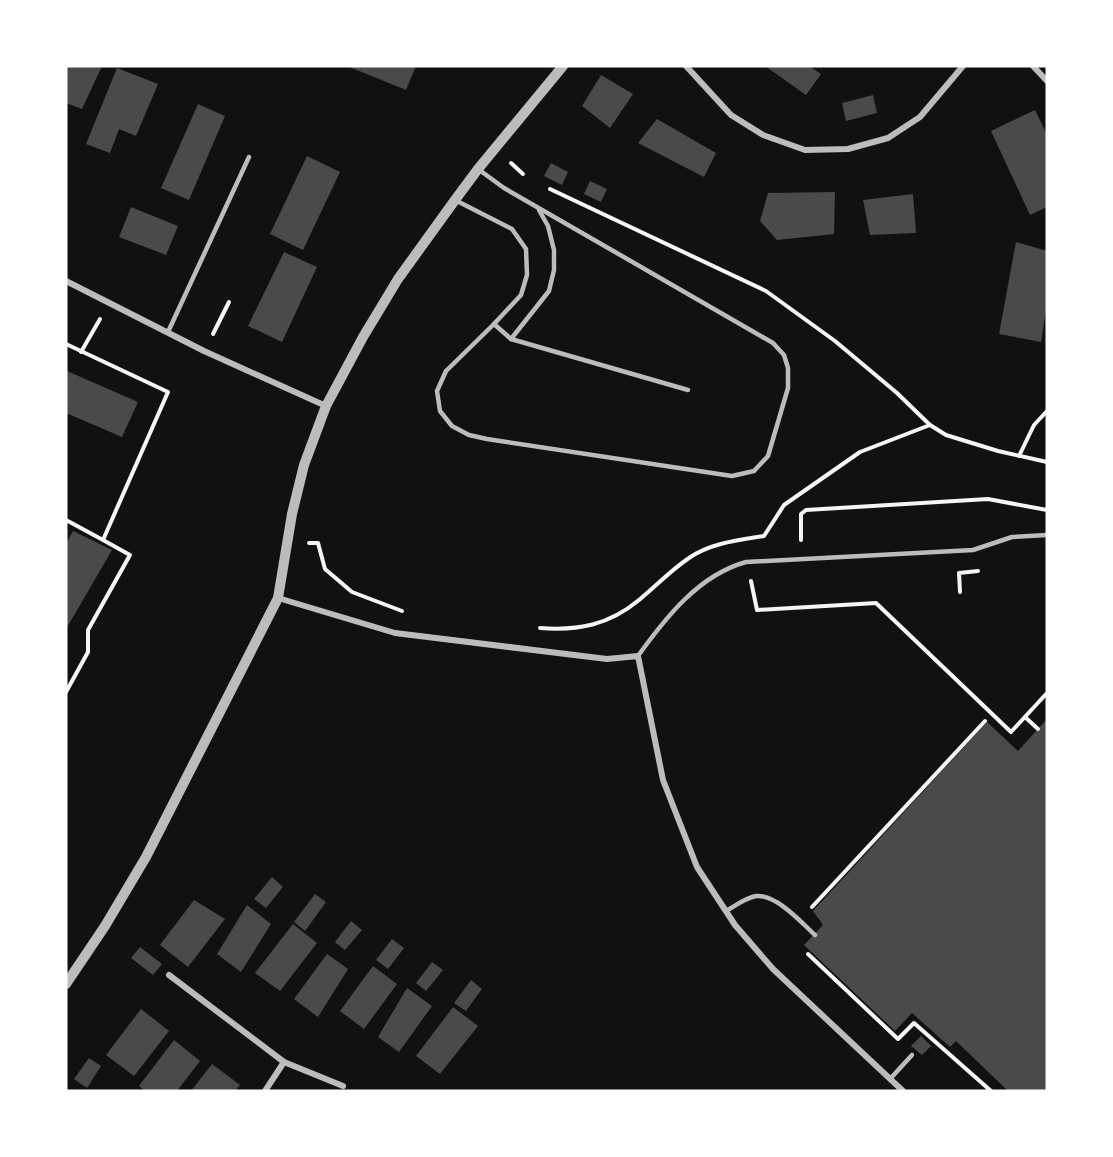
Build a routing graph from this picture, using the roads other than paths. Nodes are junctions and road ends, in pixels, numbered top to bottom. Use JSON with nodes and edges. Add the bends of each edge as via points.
{"nodes":[{"id":1,"x":563,"y":66,"type":"edge"},
{"id":2,"x":686,"y":66,"type":"edge"},
{"id":3,"x":963,"y":66,"type":"edge"},
{"id":4,"x":1033,"y":66,"type":"edge"},
{"id":5,"x":1047,"y":81,"type":"edge"},
{"id":6,"x":249,"y":157,"type":"dead end"},
{"id":7,"x":478,"y":169,"type":"junction"},
{"id":8,"x":454,"y":200,"type":"junction"},
{"id":9,"x":537,"y":207,"type":"junction"},
{"id":10,"x":66,"y":281,"type":"edge"},
{"id":11,"x":495,"y":324,"type":"junction"},
{"id":12,"x":168,"y":332,"type":"junction"},
{"id":13,"x":511,"y":339,"type":"junction"},
{"id":14,"x":687,"y":390,"type":"dead end"},
{"id":15,"x":326,"y":406,"type":"junction"},
{"id":16,"x":1047,"y":535,"type":"edge"},
{"id":17,"x":278,"y":597,"type":"junction"},
{"id":18,"x":638,"y":656,"type":"junction"},
{"id":19,"x":726,"y":911,"type":"junction"},
{"id":20,"x":815,"y":934,"type":"dead end"},
{"id":21,"x":170,"y":975,"type":"dead end"},
{"id":22,"x":66,"y":984,"type":"edge"},
{"id":23,"x":912,"y":1055,"type":"dead end"},
{"id":24,"x":284,"y":1062,"type":"junction"},
{"id":25,"x":890,"y":1079,"type":"junction"},
{"id":26,"x":343,"y":1086,"type":"dead end"},
{"id":27,"x":265,"y":1091,"type":"edge"},
{"id":28,"x":903,"y":1091,"type":"edge"}],
"edges":[{"from":1,"to":7,"type":"street"},
{"from":2,"to":3,"type":"street","via":[[731,115],[763,135],[805,150],[848,149],[888,138],[920,117]]},
{"from":4,"to":5,"type":"street"},
{"from":6,"to":12,"type":"lane"},
{"from":7,"to":8,"type":"street"},
{"from":7,"to":9,"type":"lane"},
{"from":8,"to":11,"type":"lane","via":[[512,229],[526,249],[527,275],[521,294]]},
{"from":8,"to":15,"type":"street","via":[[398,279]]},
{"from":9,"to":11,"type":"lane","via":[[774,343],[784,355],[788,388],[768,456],[754,471],[732,476],[469,435],[452,426],[440,411],[437,391],[446,371]]},
{"from":9,"to":13,"type":"lane","via":[[548,226],[554,270],[549,291]]},
{"from":10,"to":12,"type":"street"},
{"from":11,"to":13,"type":"lane"},
{"from":12,"to":15,"type":"street"},
{"from":13,"to":14,"type":"lane"},
{"from":15,"to":17,"type":"street","via":[[304,465]]},
{"from":16,"to":18,"type":"lane","via":[[1012,537],[974,550],[746,562],[728,567],[703,582],[657,629]]},
{"from":17,"to":18,"type":"street","via":[[395,633],[607,660]]},
{"from":17,"to":22,"type":"street","via":[[146,858]]},
{"from":18,"to":19,"type":"street","via":[[663,780],[697,867]]},
{"from":19,"to":20,"type":"lane","via":[[758,896],[790,911]]},
{"from":19,"to":25,"type":"street","via":[[773,969]]},
{"from":21,"to":24,"type":"street"},
{"from":23,"to":25,"type":"lane"},
{"from":24,"to":26,"type":"street"},
{"from":24,"to":27,"type":"street"},
{"from":25,"to":28,"type":"street"}]}
